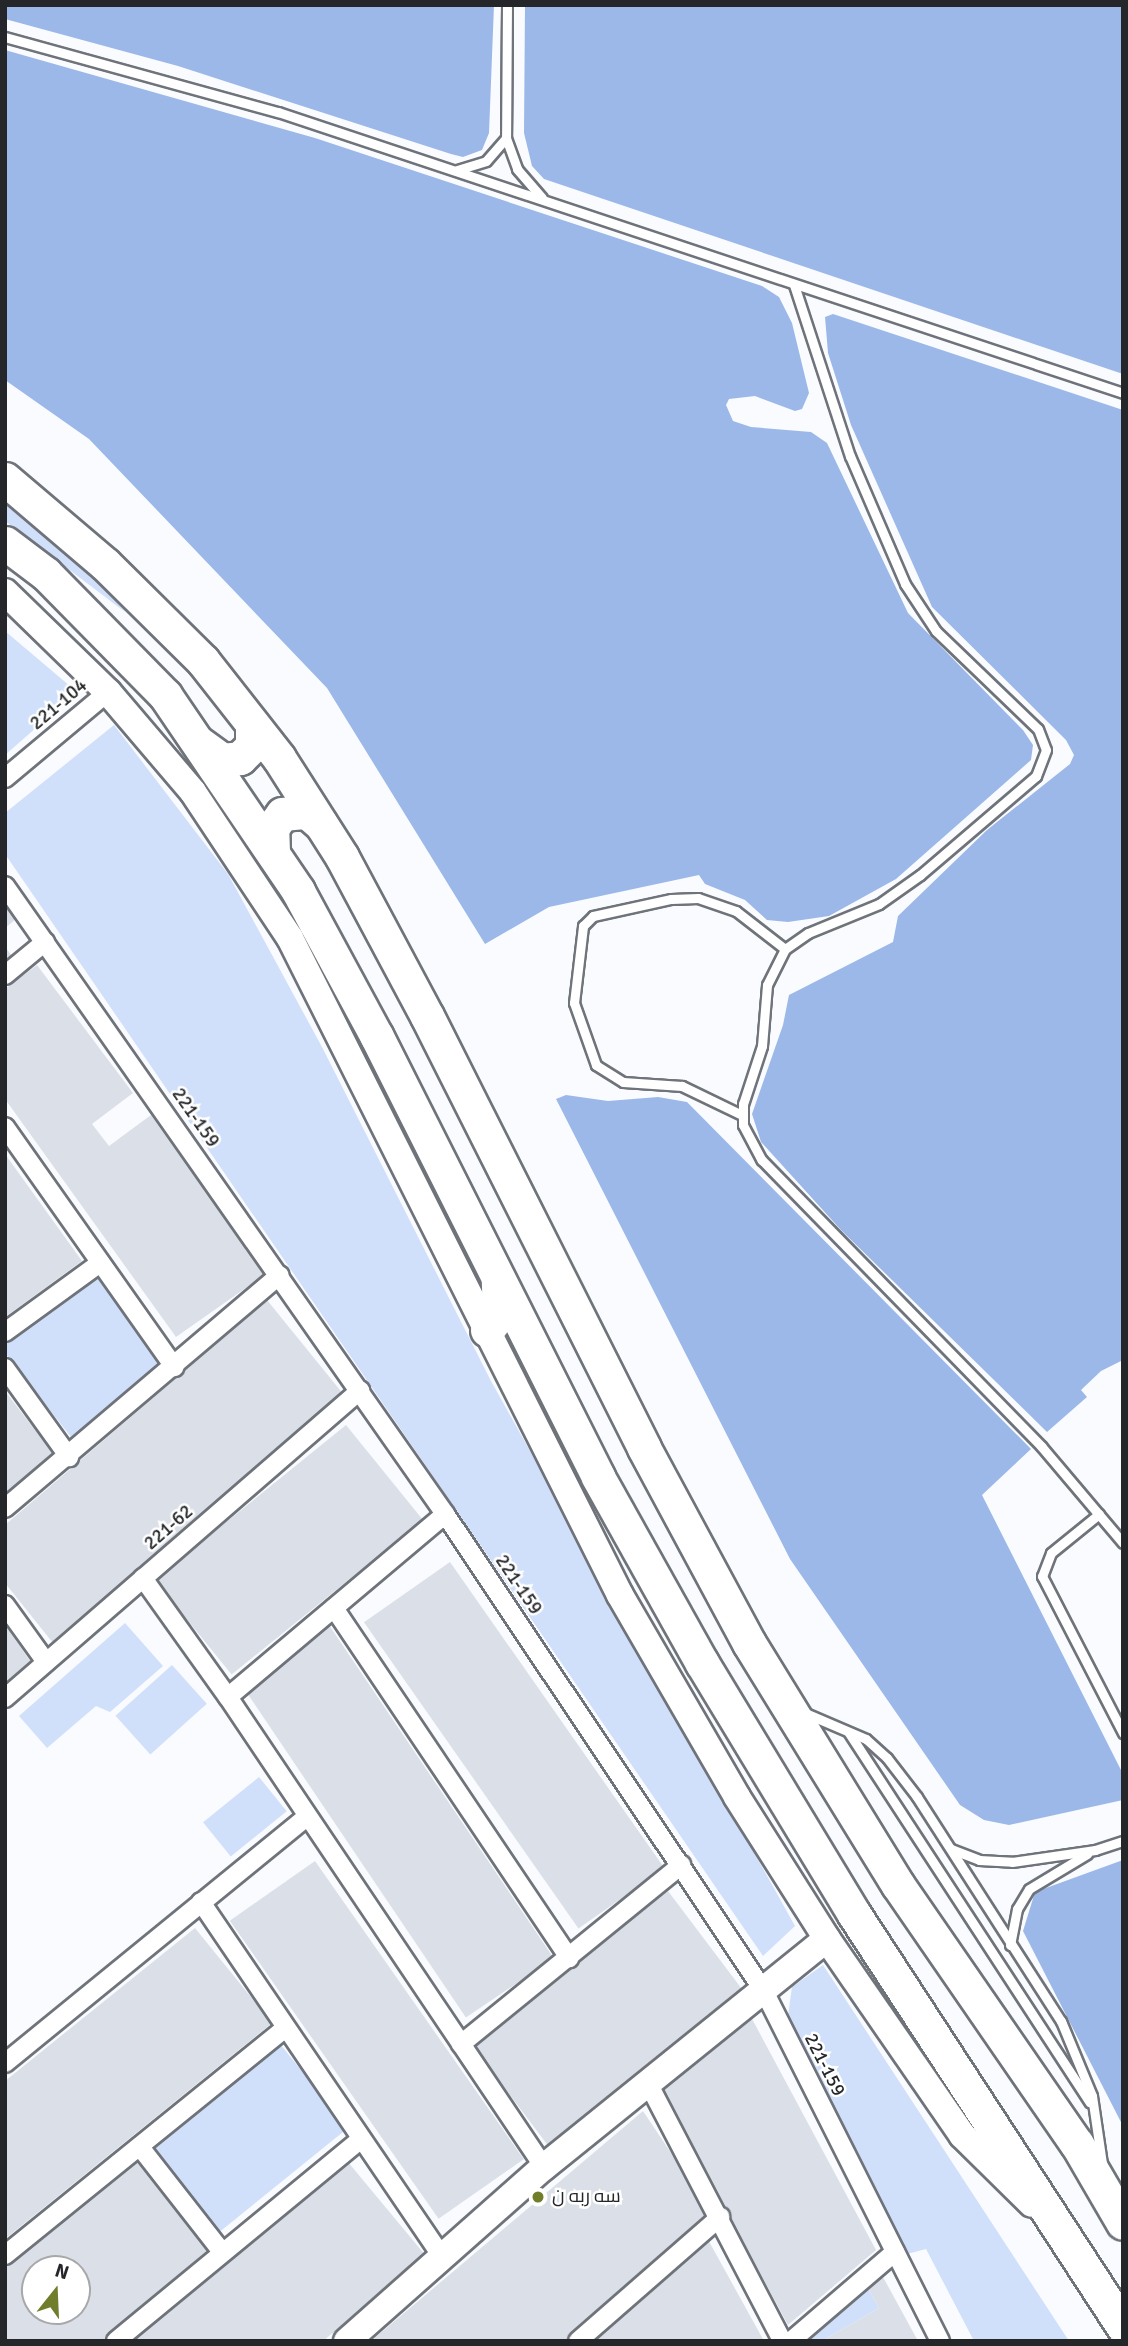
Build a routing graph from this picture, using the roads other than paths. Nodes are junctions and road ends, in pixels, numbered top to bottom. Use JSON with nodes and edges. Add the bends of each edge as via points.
{"nodes":[{"id":1,"x":506,"y":5,"type":"edge"},
{"id":2,"x":5,"y":37,"type":"edge"},
{"id":3,"x":506,"y":138,"type":"junction"},
{"id":4,"x":451,"y":170,"type":"junction"},
{"id":5,"x":547,"y":202,"type":"junction"},
{"id":6,"x":794,"y":285,"type":"junction"},
{"id":7,"x":1123,"y":393,"type":"edge"},
{"id":8,"x":5,"y":480,"type":"edge"},
{"id":9,"x":5,"y":543,"type":"edge"},
{"id":10,"x":5,"y":592,"type":"edge"},
{"id":11,"x":108,"y":692,"type":"junction"},
{"id":12,"x":252,"y":724,"type":"junction"},
{"id":13,"x":197,"y":741,"type":"junction"},
{"id":14,"x":5,"y":778,"type":"edge"},
{"id":15,"x":321,"y":824,"type":"junction"},
{"id":16,"x":273,"y":852,"type":"junction"},
{"id":17,"x":5,"y":886,"type":"edge"},
{"id":18,"x":45,"y":942,"type":"junction"},
{"id":19,"x":785,"y":949,"type":"junction"},
{"id":20,"x":5,"y":975,"type":"edge"},
{"id":21,"x":742,"y":1115,"type":"junction"},
{"id":22,"x":5,"y":1127,"type":"edge"},
{"id":23,"x":100,"y":1263,"type":"junction"},
{"id":24,"x":280,"y":1275,"type":"junction"},
{"id":25,"x":498,"y":1278,"type":"junction"},
{"id":26,"x":487,"y":1330,"type":"junction"},
{"id":27,"x":5,"y":1332,"type":"edge"},
{"id":28,"x":174,"y":1367,"type":"junction"},
{"id":29,"x":5,"y":1368,"type":"edge"},
{"id":30,"x":360,"y":1390,"type":"junction"},
{"id":31,"x":69,"y":1457,"type":"junction"},
{"id":32,"x":5,"y":1508,"type":"edge"},
{"id":33,"x":445,"y":1514,"type":"junction"},
{"id":34,"x":1099,"y":1514,"type":"junction"},
{"id":35,"x":1123,"y":1543,"type":"edge"},
{"id":36,"x":143,"y":1578,"type":"junction"},
{"id":37,"x":5,"y":1605,"type":"edge"},
{"id":38,"x":334,"y":1608,"type":"junction"},
{"id":39,"x":46,"y":1662,"type":"junction"},
{"id":40,"x":228,"y":1697,"type":"junction"},
{"id":41,"x":5,"y":1698,"type":"edge"},
{"id":42,"x":788,"y":1706,"type":"junction"},
{"id":43,"x":848,"y":1730,"type":"junction"},
{"id":44,"x":1123,"y":1733,"type":"edge"},
{"id":45,"x":307,"y":1817,"type":"junction"},
{"id":46,"x":1123,"y":1841,"type":"edge"},
{"id":47,"x":948,"y":1848,"type":"junction"},
{"id":48,"x":1095,"y":1850,"type":"junction"},
{"id":49,"x":681,"y":1865,"type":"junction"},
{"id":50,"x":201,"y":1902,"type":"junction"},
{"id":51,"x":827,"y":1939,"type":"junction"},
{"id":52,"x":1010,"y":1945,"type":"junction"},
{"id":53,"x":569,"y":1958,"type":"junction"},
{"id":54,"x":764,"y":1991,"type":"junction"},
{"id":55,"x":285,"y":2028,"type":"junction"},
{"id":56,"x":461,"y":2044,"type":"junction"},
{"id":57,"x":7,"y":2059,"type":"edge"},
{"id":58,"x":649,"y":2085,"type":"junction"},
{"id":59,"x":1095,"y":2109,"type":"junction"},
{"id":60,"x":361,"y":2139,"type":"junction"},
{"id":61,"x":140,"y":2147,"type":"junction"},
{"id":62,"x":544,"y":2167,"type":"junction"},
{"id":63,"x":1117,"y":2213,"type":"edge"},
{"id":64,"x":720,"y":2217,"type":"junction"},
{"id":65,"x":1057,"y":2228,"type":"junction"},
{"id":66,"x":222,"y":2252,"type":"junction"},
{"id":67,"x":895,"y":2252,"type":"junction"},
{"id":68,"x":5,"y":2255,"type":"edge"},
{"id":69,"x":441,"y":2256,"type":"junction"},
{"id":70,"x":1084,"y":2268,"type":"junction"},
{"id":71,"x":1123,"y":2327,"type":"edge"},
{"id":72,"x":116,"y":2341,"type":"edge"},
{"id":73,"x":348,"y":2341,"type":"edge"},
{"id":74,"x":578,"y":2341,"type":"edge"},
{"id":75,"x":782,"y":2341,"type":"edge"},
{"id":76,"x":792,"y":2341,"type":"edge"},
{"id":77,"x":940,"y":2341,"type":"edge"},
{"id":78,"x":1114,"y":2341,"type":"edge"}],
"edges":[{"from":1,"to":3,"type":"lane"},
{"from":2,"to":4,"type":"lane","via":[[225,96]]},
{"from":3,"to":4,"type":"lane","via":[[477,166]]},
{"from":3,"to":5,"type":"lane","via":[[517,169]]},
{"from":4,"to":5,"type":"lane"},
{"from":5,"to":6,"type":"lane"},
{"from":6,"to":7,"type":"lane"},
{"from":6,"to":19,"type":"lane","via":[[850,456],[905,584],[936,631],[1038,729],[1046,750],[1036,776],[920,875],[879,904],[808,933]]},
{"from":8,"to":12,"type":"highway","via":[[105,564],[203,661]]},
{"from":9,"to":13,"type":"highway","via":[[46,574],[165,695]]},
{"from":10,"to":11,"type":"main road"},
{"from":11,"to":14,"type":"street","name":"221-104"},
{"from":11,"to":26,"type":"main road","via":[[193,792],[290,938]]},
{"from":12,"to":13,"type":"highway","via":[[252,746],[240,758],[222,760]]},
{"from":12,"to":15,"type":"highway"},
{"from":13,"to":16,"type":"highway"},
{"from":15,"to":16,"type":"highway","via":[[307,812],[282,814],[272,828]]},
{"from":15,"to":42,"type":"highway","via":[[427,1016],[644,1448]]},
{"from":16,"to":25,"type":"highway","via":[[376,1035]]},
{"from":17,"to":18,"type":"street","name":"221-159"},
{"from":18,"to":20,"type":"street"},
{"from":18,"to":24,"type":"street","name":"221-159"},
{"from":19,"to":21,"type":"lane","via":[[767,985],[762,1046]]},
{"from":19,"to":21,"type":"lane","via":[[736,911],[698,898],[671,899],[593,916],[583,926],[574,1003],[596,1065],[623,1082],[682,1086]]},
{"from":21,"to":34,"type":"lane","via":[[745,1135],[756,1152],[1041,1446]]},
{"from":22,"to":23,"type":"street"},
{"from":23,"to":27,"type":"street"},
{"from":23,"to":28,"type":"street"},
{"from":24,"to":28,"type":"street"},
{"from":24,"to":30,"type":"street","name":"221-159"},
{"from":25,"to":26,"type":"highway","via":[[499,1315]]},
{"from":25,"to":65,"type":"highway","via":[[598,1477],[702,1663],[854,1914]]},
{"from":26,"to":51,"type":"main road","via":[[620,1595],[737,1797]]},
{"from":28,"to":31,"type":"street"},
{"from":29,"to":31,"type":"street"},
{"from":30,"to":33,"type":"street","name":"221-159"},
{"from":30,"to":36,"type":"street","name":"221-62"},
{"from":31,"to":32,"type":"street"},
{"from":33,"to":38,"type":"street"},
{"from":33,"to":49,"type":"street","name":"221-159"},
{"from":34,"to":35,"type":"lane"},
{"from":34,"to":44,"type":"lane","via":[[1047,1558],[1042,1576]]},
{"from":36,"to":39,"type":"street","name":"221-62"},
{"from":36,"to":40,"type":"street"},
{"from":37,"to":39,"type":"street"},
{"from":38,"to":40,"type":"street"},
{"from":38,"to":53,"type":"street"},
{"from":39,"to":41,"type":"street","name":"221-62"},
{"from":40,"to":45,"type":"street"},
{"from":42,"to":43,"type":"lane"},
{"from":42,"to":63,"type":"highway","via":[[898,1885],[1077,2144]]},
{"from":43,"to":47,"type":"lane","via":[[887,1758]]},
{"from":43,"to":59,"type":"lane"},
{"from":45,"to":50,"type":"street"},
{"from":45,"to":56,"type":"street"},
{"from":46,"to":48,"type":"lane"},
{"from":47,"to":48,"type":"lane","via":[[994,1863]]},
{"from":47,"to":52,"type":"lane"},
{"from":48,"to":52,"type":"lane","via":[[1029,1889],[1017,1909]]},
{"from":49,"to":53,"type":"street"},
{"from":49,"to":54,"type":"street","name":"221-159"},
{"from":50,"to":55,"type":"street"},
{"from":50,"to":57,"type":"street"},
{"from":51,"to":54,"type":"main road"},
{"from":51,"to":65,"type":"main road","via":[[962,2135]]},
{"from":52,"to":59,"type":"lane","via":[[1061,2021],[1082,2065]]},
{"from":53,"to":56,"type":"street"},
{"from":54,"to":58,"type":"main road"},
{"from":54,"to":67,"type":"street","name":"221-159"},
{"from":55,"to":60,"type":"street"},
{"from":55,"to":61,"type":"street"},
{"from":56,"to":62,"type":"street"},
{"from":58,"to":62,"type":"main road"},
{"from":58,"to":64,"type":"street"},
{"from":59,"to":63,"type":"lane"},
{"from":60,"to":66,"type":"street"},
{"from":60,"to":69,"type":"street"},
{"from":61,"to":66,"type":"street"},
{"from":61,"to":68,"type":"street"},
{"from":62,"to":69,"type":"main road"},
{"from":64,"to":74,"type":"street"},
{"from":64,"to":75,"type":"street"},
{"from":65,"to":70,"type":"highway"},
{"from":66,"to":72,"type":"street"},
{"from":67,"to":76,"type":"street"},
{"from":67,"to":77,"type":"street","name":"221-159"},
{"from":69,"to":73,"type":"main road"},
{"from":70,"to":71,"type":"highway"},
{"from":70,"to":78,"type":"highway"}]}
